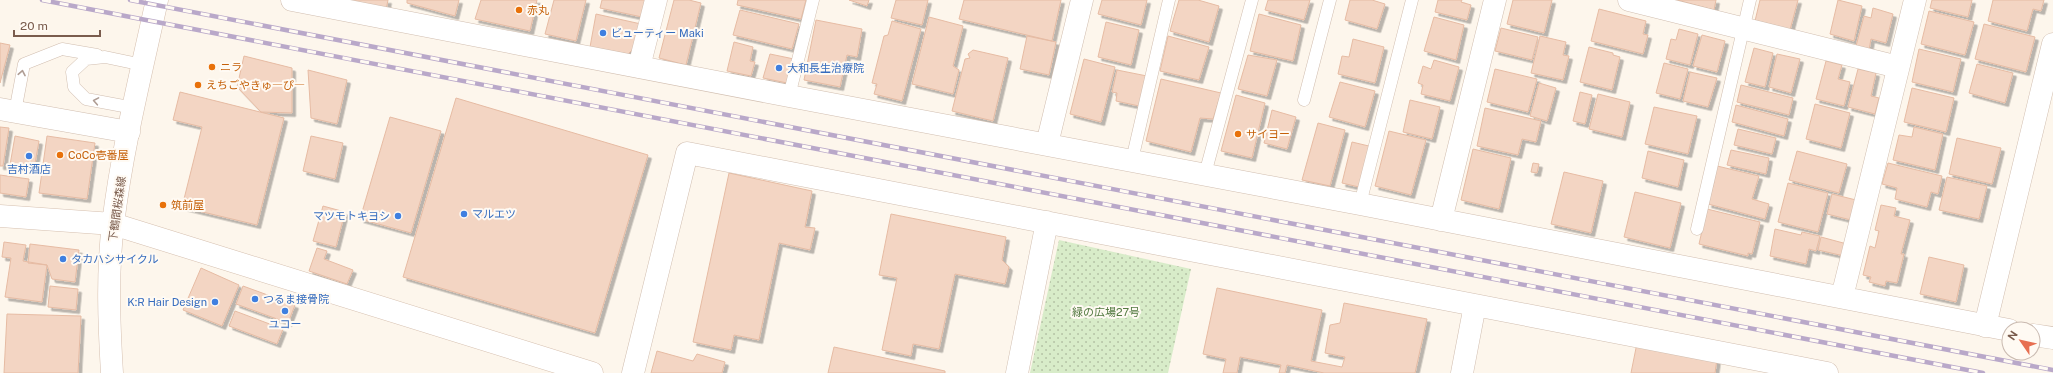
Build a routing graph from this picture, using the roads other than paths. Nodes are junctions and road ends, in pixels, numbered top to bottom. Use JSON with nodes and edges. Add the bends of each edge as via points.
{"nodes":[{"id":1,"x":157,"y":0,"type":"edge"},
{"id":2,"x":292,"y":0,"type":"edge"},
{"id":3,"x":656,"y":0,"type":"edge"},
{"id":4,"x":813,"y":0,"type":"edge"},
{"id":5,"x":1082,"y":0,"type":"edge"},
{"id":6,"x":1169,"y":0,"type":"edge"},
{"id":7,"x":1252,"y":0,"type":"edge"},
{"id":8,"x":1330,"y":0,"type":"edge"},
{"id":9,"x":1412,"y":0,"type":"edge"},
{"id":10,"x":1495,"y":0,"type":"edge"},
{"id":11,"x":1629,"y":0,"type":"edge"},
{"id":12,"x":1750,"y":0,"type":"edge"},
{"id":13,"x":1915,"y":0,"type":"edge"},
{"id":14,"x":1744,"y":29,"type":"junction"},
{"id":15,"x":2053,"y":44,"type":"edge"},
{"id":16,"x":105,"y":57,"type":"junction"},
{"id":17,"x":143,"y":65,"type":"junction"},
{"id":18,"x":639,"y":67,"type":"junction"},
{"id":19,"x":1898,"y":67,"type":"junction"},
{"id":20,"x":789,"y":96,"type":"junction"},
{"id":21,"x":1304,"y":100,"type":"dead end"},
{"id":22,"x":134,"y":108,"type":"junction"},
{"id":23,"x":7,"y":110,"type":"edge"},
{"id":24,"x":129,"y":132,"type":"junction"},
{"id":25,"x":1046,"y":144,"type":"junction"},
{"id":26,"x":1132,"y":160,"type":"junction"},
{"id":27,"x":1205,"y":174,"type":"junction"},
{"id":28,"x":1360,"y":204,"type":"junction"},
{"id":29,"x":0,"y":216,"type":"edge"},
{"id":30,"x":1441,"y":220,"type":"junction"},
{"id":31,"x":1047,"y":222,"type":"junction"},
{"id":32,"x":113,"y":224,"type":"junction"},
{"id":33,"x":1697,"y":229,"type":"dead end"},
{"id":34,"x":1842,"y":297,"type":"junction"},
{"id":35,"x":1475,"y":305,"type":"junction"},
{"id":36,"x":1984,"y":326,"type":"junction"},
{"id":37,"x":2001,"y":329,"type":"edge"},
{"id":38,"x":2041,"y":336,"type":"edge"},
{"id":39,"x":2053,"y":338,"type":"edge"},
{"id":40,"x":112,"y":373,"type":"edge"},
{"id":41,"x":592,"y":373,"type":"edge"},
{"id":42,"x":633,"y":373,"type":"edge"},
{"id":43,"x":1017,"y":373,"type":"edge"},
{"id":44,"x":1462,"y":373,"type":"edge"},
{"id":45,"x":1827,"y":373,"type":"edge"}],
"edges":[{"from":1,"to":17,"type":"street","name":"下鶴間桜森線"},
{"from":2,"to":18,"type":"street"},
{"from":3,"to":18,"type":"street"},
{"from":4,"to":20,"type":"lane"},
{"from":5,"to":25,"type":"street"},
{"from":6,"to":26,"type":"lane"},
{"from":7,"to":27,"type":"lane"},
{"from":8,"to":21,"type":"lane"},
{"from":9,"to":28,"type":"lane"},
{"from":10,"to":30,"type":"street"},
{"from":11,"to":14,"type":"street"},
{"from":12,"to":14,"type":"lane"},
{"from":13,"to":19,"type":"street"},
{"from":14,"to":19,"type":"street"},
{"from":14,"to":33,"type":"lane"},
{"from":15,"to":36,"type":"street"},
{"from":16,"to":17,"type":"lane"},
{"from":22,"to":16,"type":"lane","one_way":true,"via":[[86,99],[74,87],[72,72],[86,59]]},
{"from":23,"to":16,"type":"lane","one_way":true,"via":[[24,64],[62,49]]},
{"from":17,"to":22,"type":"street","name":"下鶴間桜森線"},
{"from":18,"to":20,"type":"street"},
{"from":19,"to":34,"type":"street"},
{"from":20,"to":25,"type":"street"},
{"from":22,"to":24,"type":"street","name":"下鶴間桜森線"},
{"from":23,"to":24,"type":"street"},
{"from":24,"to":32,"type":"street","name":"下鶴間桜森線"},
{"from":25,"to":26,"type":"street"},
{"from":26,"to":27,"type":"street"},
{"from":27,"to":28,"type":"street"},
{"from":28,"to":30,"type":"street"},
{"from":29,"to":32,"type":"street"},
{"from":30,"to":34,"type":"street"},
{"from":31,"to":35,"type":"street"},
{"from":31,"to":42,"type":"street","via":[[687,153]]},
{"from":31,"to":43,"type":"street"},
{"from":32,"to":40,"type":"street","name":"下鶴間桜森線","via":[[109,322]]},
{"from":32,"to":41,"type":"street"},
{"from":34,"to":36,"type":"street"},
{"from":35,"to":44,"type":"street"},
{"from":35,"to":45,"type":"street"},
{"from":36,"to":37,"type":"street"},
{"from":38,"to":39,"type":"street"}]}
